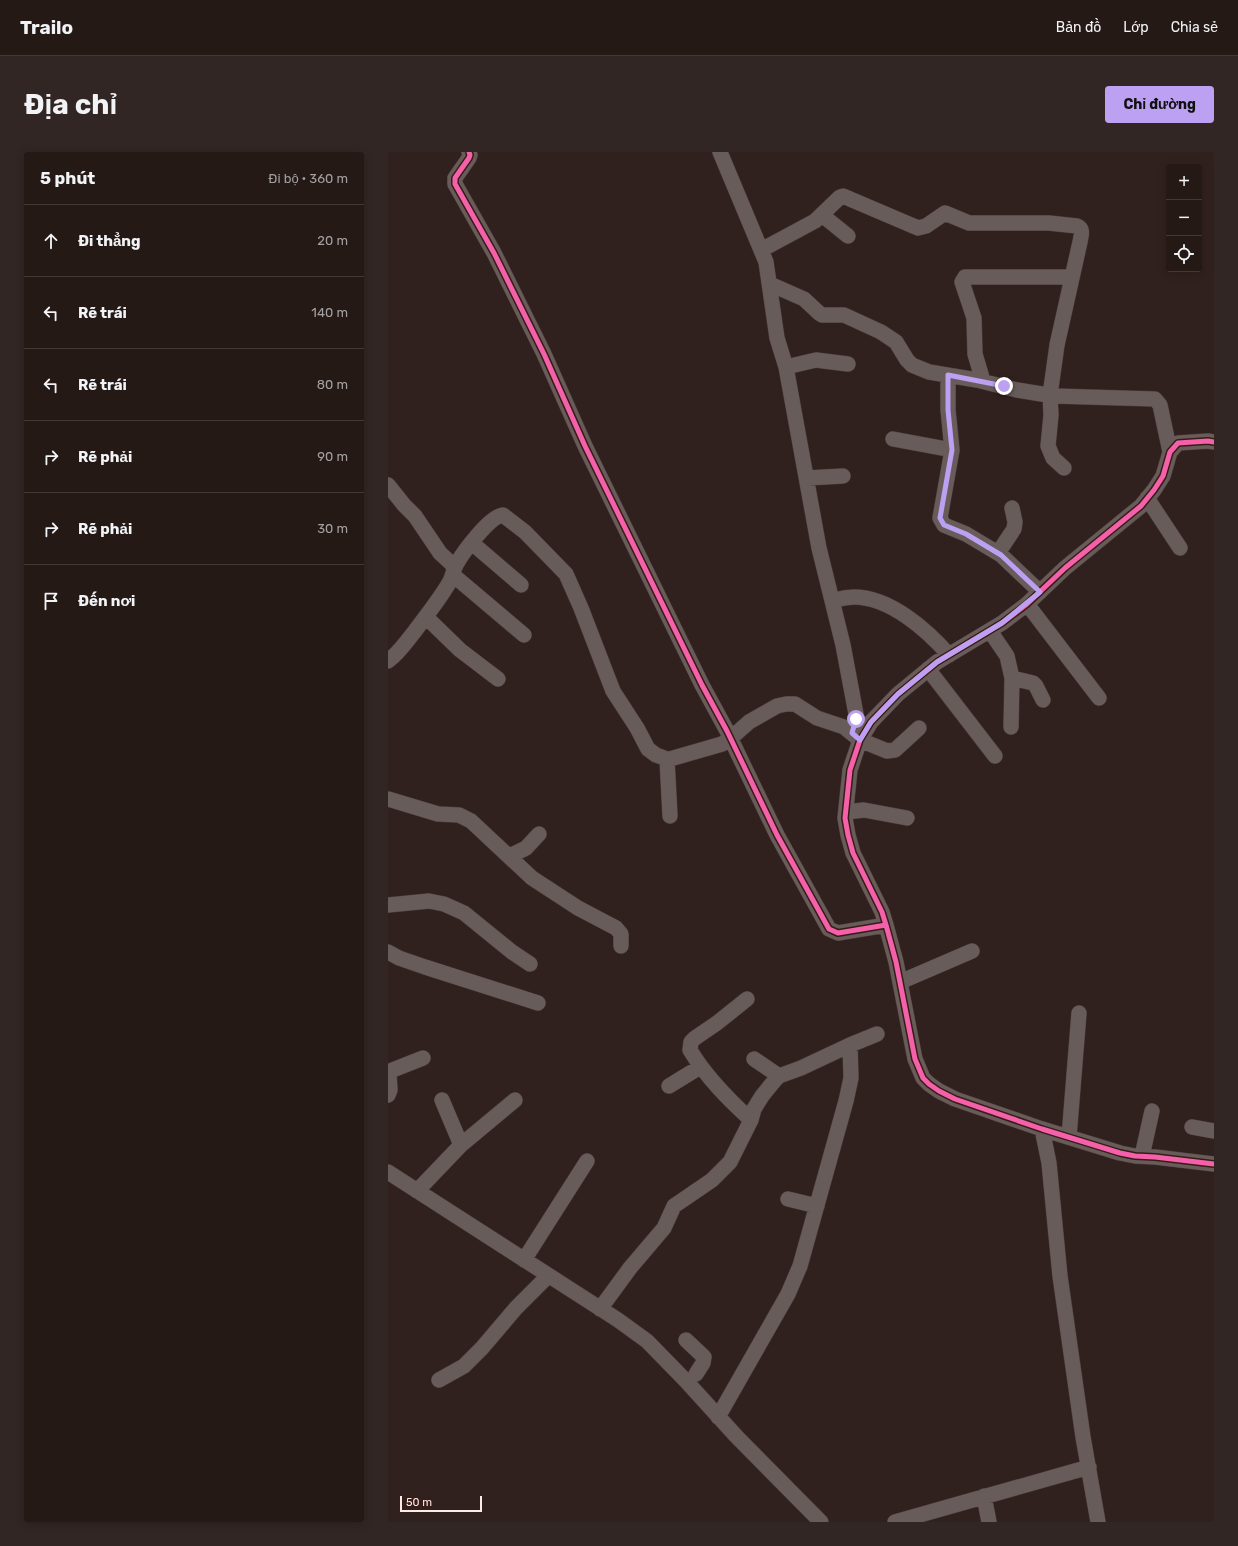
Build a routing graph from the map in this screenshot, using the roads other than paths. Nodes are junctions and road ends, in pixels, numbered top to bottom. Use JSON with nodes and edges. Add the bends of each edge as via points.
{"nodes":[{"id":1,"x":469,"y":152,"type":"edge"},
{"id":2,"x":720,"y":152,"type":"edge"},
{"id":3,"x":822,"y":215,"type":"junction"},
{"id":4,"x":848,"y":236,"type":"dead end"},
{"id":5,"x":761,"y":250,"type":"junction"},
{"id":6,"x":1072,"y":278,"type":"junction"},
{"id":7,"x":770,"y":284,"type":"junction"},
{"id":8,"x":848,"y":364,"type":"dead end"},
{"id":9,"x":786,"y":367,"type":"junction"},
{"id":10,"x":948,"y":375,"type":"junction"},
{"id":11,"x":983,"y":381,"type":"junction"},
{"id":12,"x":1050,"y":395,"type":"junction"},
{"id":13,"x":893,"y":439,"type":"dead end"},
{"id":14,"x":1214,"y":442,"type":"edge"},
{"id":15,"x":952,"y":450,"type":"junction"},
{"id":16,"x":1170,"y":452,"type":"junction"},
{"id":17,"x":1064,"y":468,"type":"dead end"},
{"id":18,"x":843,"y":476,"type":"dead end"},
{"id":19,"x":807,"y":478,"type":"junction"},
{"id":20,"x":388,"y":484,"type":"edge"},
{"id":21,"x":1147,"y":498,"type":"junction"},
{"id":22,"x":1012,"y":508,"type":"dead end"},
{"id":23,"x":472,"y":543,"type":"junction"},
{"id":24,"x":1180,"y":548,"type":"dead end"},
{"id":25,"x":998,"y":553,"type":"junction"},
{"id":26,"x":454,"y":571,"type":"junction"},
{"id":27,"x":521,"y":585,"type":"dead end"},
{"id":28,"x":1040,"y":592,"type":"junction"},
{"id":29,"x":833,"y":600,"type":"junction"},
{"id":30,"x":1027,"y":604,"type":"junction"},
{"id":31,"x":426,"y":617,"type":"junction"},
{"id":32,"x":990,"y":631,"type":"junction"},
{"id":33,"x":524,"y":635,"type":"dead end"},
{"id":34,"x":948,"y":655,"type":"junction"},
{"id":35,"x":388,"y":661,"type":"edge"},
{"id":36,"x":928,"y":669,"type":"junction"},
{"id":37,"x":1012,"y":678,"type":"junction"},
{"id":38,"x":498,"y":679,"type":"dead end"},
{"id":39,"x":1099,"y":698,"type":"dead end"},
{"id":40,"x":1044,"y":700,"type":"dead end"},
{"id":41,"x":1011,"y":727,"type":"dead end"},
{"id":42,"x":919,"y":728,"type":"dead end"},
{"id":43,"x":856,"y":737,"type":"junction"},
{"id":44,"x":731,"y":738,"type":"junction"},
{"id":45,"x":994,"y":756,"type":"dead end"},
{"id":46,"x":667,"y":759,"type":"junction"},
{"id":47,"x":388,"y":799,"type":"edge"},
{"id":48,"x":846,"y":812,"type":"junction"},
{"id":49,"x":670,"y":816,"type":"dead end"},
{"id":50,"x":907,"y":818,"type":"dead end"},
{"id":51,"x":539,"y":834,"type":"dead end"},
{"id":52,"x":510,"y":856,"type":"junction"},
{"id":53,"x":388,"y":905,"type":"edge"},
{"id":54,"x":886,"y":925,"type":"junction"},
{"id":55,"x":621,"y":946,"type":"dead end"},
{"id":56,"x":972,"y":951,"type":"dead end"},
{"id":57,"x":388,"y":952,"type":"edge"},
{"id":58,"x":530,"y":964,"type":"dead end"},
{"id":59,"x":900,"y":982,"type":"junction"},
{"id":60,"x":747,"y":999,"type":"dead end"},
{"id":61,"x":538,"y":1003,"type":"dead end"},
{"id":62,"x":1079,"y":1013,"type":"dead end"},
{"id":63,"x":877,"y":1034,"type":"dead end"},
{"id":64,"x":850,"y":1045,"type":"junction"},
{"id":65,"x":423,"y":1058,"type":"dead end"},
{"id":66,"x":754,"y":1058,"type":"dead end"},
{"id":67,"x":700,"y":1067,"type":"junction"},
{"id":68,"x":779,"y":1076,"type":"junction"},
{"id":69,"x":669,"y":1086,"type":"dead end"},
{"id":70,"x":388,"y":1095,"type":"edge"},
{"id":71,"x":442,"y":1100,"type":"dead end"},
{"id":72,"x":515,"y":1100,"type":"dead end"},
{"id":73,"x":1152,"y":1111,"type":"dead end"},
{"id":74,"x":751,"y":1120,"type":"junction"},
{"id":75,"x":1192,"y":1127,"type":"dead end"},
{"id":76,"x":1042,"y":1130,"type":"junction"},
{"id":77,"x":1214,"y":1131,"type":"edge"},
{"id":78,"x":1068,"y":1137,"type":"junction"},
{"id":79,"x":461,"y":1145,"type":"junction"},
{"id":80,"x":1142,"y":1156,"type":"junction"},
{"id":81,"x":1214,"y":1160,"type":"edge"},
{"id":82,"x":587,"y":1161,"type":"dead end"},
{"id":83,"x":388,"y":1172,"type":"edge"},
{"id":84,"x":417,"y":1190,"type":"junction"},
{"id":85,"x":788,"y":1199,"type":"dead end"},
{"id":86,"x":817,"y":1206,"type":"junction"},
{"id":87,"x":524,"y":1260,"type":"junction"},
{"id":88,"x":548,"y":1276,"type":"junction"},
{"id":89,"x":600,"y":1309,"type":"junction"},
{"id":90,"x":686,"y":1340,"type":"dead end"},
{"id":91,"x":693,"y":1379,"type":"junction"},
{"id":92,"x":439,"y":1380,"type":"dead end"},
{"id":93,"x":718,"y":1417,"type":"junction"},
{"id":94,"x":1089,"y":1467,"type":"junction"},
{"id":95,"x":984,"y":1496,"type":"junction"},
{"id":96,"x":821,"y":1522,"type":"edge"},
{"id":97,"x":895,"y":1522,"type":"edge"},
{"id":98,"x":989,"y":1522,"type":"edge"},
{"id":99,"x":1098,"y":1522,"type":"edge"}],
"edges":[{"from":1,"to":44,"type":"street","via":[[469,158],[455,178],[455,184],[494,253],[544,354],[585,446],[702,685]]},
{"from":2,"to":5,"type":"street"},
{"from":3,"to":4,"type":"street"},
{"from":3,"to":5,"type":"street"},
{"from":3,"to":6,"type":"street","via":[[843,196],[918,228],[926,226],[945,213],[969,223],[1049,223],[1077,226],[1082,230]]},
{"from":5,"to":7,"type":"street"},
{"from":6,"to":11,"type":"street","via":[[963,279],[974,318],[975,354]]},
{"from":6,"to":12,"type":"street","via":[[1057,345]]},
{"from":7,"to":9,"type":"street","via":[[777,338]]},
{"from":7,"to":10,"type":"street","via":[[804,299],[822,315],[844,315],[881,332],[896,342],[912,365],[929,372]]},
{"from":8,"to":9,"type":"street","via":[[816,360]]},
{"from":9,"to":19,"type":"street"},
{"from":10,"to":11,"type":"street"},
{"from":10,"to":15,"type":"street"},
{"from":11,"to":12,"type":"street"},
{"from":12,"to":16,"type":"street","via":[[1155,399],[1160,405]]},
{"from":12,"to":17,"type":"street","via":[[1048,446],[1053,458]]},
{"from":13,"to":15,"type":"street"},
{"from":14,"to":16,"type":"street","via":[[1178,443]]},
{"from":15,"to":25,"type":"street","via":[[941,521],[944,525],[966,534]]},
{"from":16,"to":21,"type":"street","via":[[1162,476]]},
{"from":18,"to":19,"type":"street"},
{"from":19,"to":29,"type":"street","via":[[819,548]]},
{"from":20,"to":26,"type":"street","via":[[415,516]]},
{"from":21,"to":24,"type":"street"},
{"from":21,"to":28,"type":"street","via":[[1141,506]]},
{"from":22,"to":25,"type":"street","via":[[1015,522],[1013,530]]},
{"from":23,"to":26,"type":"street"},
{"from":23,"to":27,"type":"street"},
{"from":23,"to":46,"type":"street","via":[[486,525],[503,515],[525,532],[559,566],[566,574],[581,608],[613,690],[648,749]]},
{"from":25,"to":28,"type":"street"},
{"from":26,"to":31,"type":"street","via":[[450,583]]},
{"from":26,"to":33,"type":"street"},
{"from":28,"to":30,"type":"street"},
{"from":29,"to":34,"type":"street","via":[[868,598],[889,606],[935,639]]},
{"from":29,"to":43,"type":"street","via":[[856,714]]},
{"from":30,"to":32,"type":"street"},
{"from":30,"to":39,"type":"street"},
{"from":31,"to":35,"type":"street"},
{"from":31,"to":38,"type":"street","via":[[460,650]]},
{"from":32,"to":34,"type":"street"},
{"from":32,"to":37,"type":"street","via":[[1007,656]]},
{"from":34,"to":36,"type":"street"},
{"from":36,"to":43,"type":"street","via":[[898,694]]},
{"from":36,"to":45,"type":"street"},
{"from":37,"to":40,"type":"street","via":[[1033,683]]},
{"from":37,"to":41,"type":"street"},
{"from":42,"to":43,"type":"street","via":[[887,752]]},
{"from":43,"to":44,"type":"street","via":[[844,727],[817,718],[795,704],[786,704],[777,706],[749,722]]},
{"from":43,"to":48,"type":"street"},
{"from":44,"to":46,"type":"street","via":[[722,744]]},
{"from":44,"to":54,"type":"street","via":[[777,835],[829,929],[838,933]]},
{"from":46,"to":49,"type":"street"},
{"from":47,"to":52,"type":"street","via":[[438,814],[459,815],[477,826]]},
{"from":48,"to":50,"type":"street","via":[[864,810]]},
{"from":48,"to":54,"type":"street","via":[[853,853]]},
{"from":51,"to":52,"type":"street","via":[[526,848]]},
{"from":52,"to":55,"type":"street","via":[[524,872],[543,885],[578,908],[616,928],[621,934]]},
{"from":53,"to":58,"type":"street","via":[[429,901],[444,904],[464,913]]},
{"from":54,"to":59,"type":"street"},
{"from":56,"to":59,"type":"street"},
{"from":57,"to":61,"type":"street","via":[[425,967]]},
{"from":59,"to":76,"type":"street","via":[[915,1059],[923,1078],[939,1091],[956,1099]]},
{"from":60,"to":67,"type":"street","via":[[691,1042],[690,1050]]},
{"from":62,"to":78,"type":"street"},
{"from":63,"to":64,"type":"street"},
{"from":64,"to":68,"type":"street"},
{"from":64,"to":86,"type":"street","via":[[851,1078],[848,1093]]},
{"from":65,"to":70,"type":"street","via":[[390,1071]]},
{"from":66,"to":68,"type":"street"},
{"from":67,"to":69,"type":"street"},
{"from":67,"to":74,"type":"street"},
{"from":68,"to":74,"type":"street","via":[[762,1096]]},
{"from":71,"to":79,"type":"street"},
{"from":72,"to":79,"type":"street"},
{"from":73,"to":80,"type":"street"},
{"from":74,"to":89,"type":"street","via":[[730,1162],[712,1180],[674,1206],[664,1228]]},
{"from":75,"to":77,"type":"street"},
{"from":76,"to":78,"type":"street"},
{"from":76,"to":94,"type":"street","via":[[1049,1164],[1060,1276]]},
{"from":78,"to":80,"type":"street","via":[[1120,1153]]},
{"from":79,"to":84,"type":"street"},
{"from":80,"to":81,"type":"street"},
{"from":82,"to":87,"type":"street"},
{"from":83,"to":84,"type":"street"},
{"from":84,"to":87,"type":"street"},
{"from":85,"to":86,"type":"street"},
{"from":86,"to":93,"type":"street","via":[[800,1266],[788,1294]]},
{"from":87,"to":88,"type":"street"},
{"from":88,"to":89,"type":"street"},
{"from":88,"to":92,"type":"street","via":[[464,1366]]},
{"from":89,"to":91,"type":"street","via":[[646,1341]]},
{"from":90,"to":91,"type":"street","via":[[704,1357]]},
{"from":91,"to":93,"type":"street"},
{"from":93,"to":96,"type":"street"},
{"from":94,"to":95,"type":"street"},
{"from":94,"to":99,"type":"street"},
{"from":95,"to":97,"type":"street"},
{"from":95,"to":98,"type":"street"}]}
